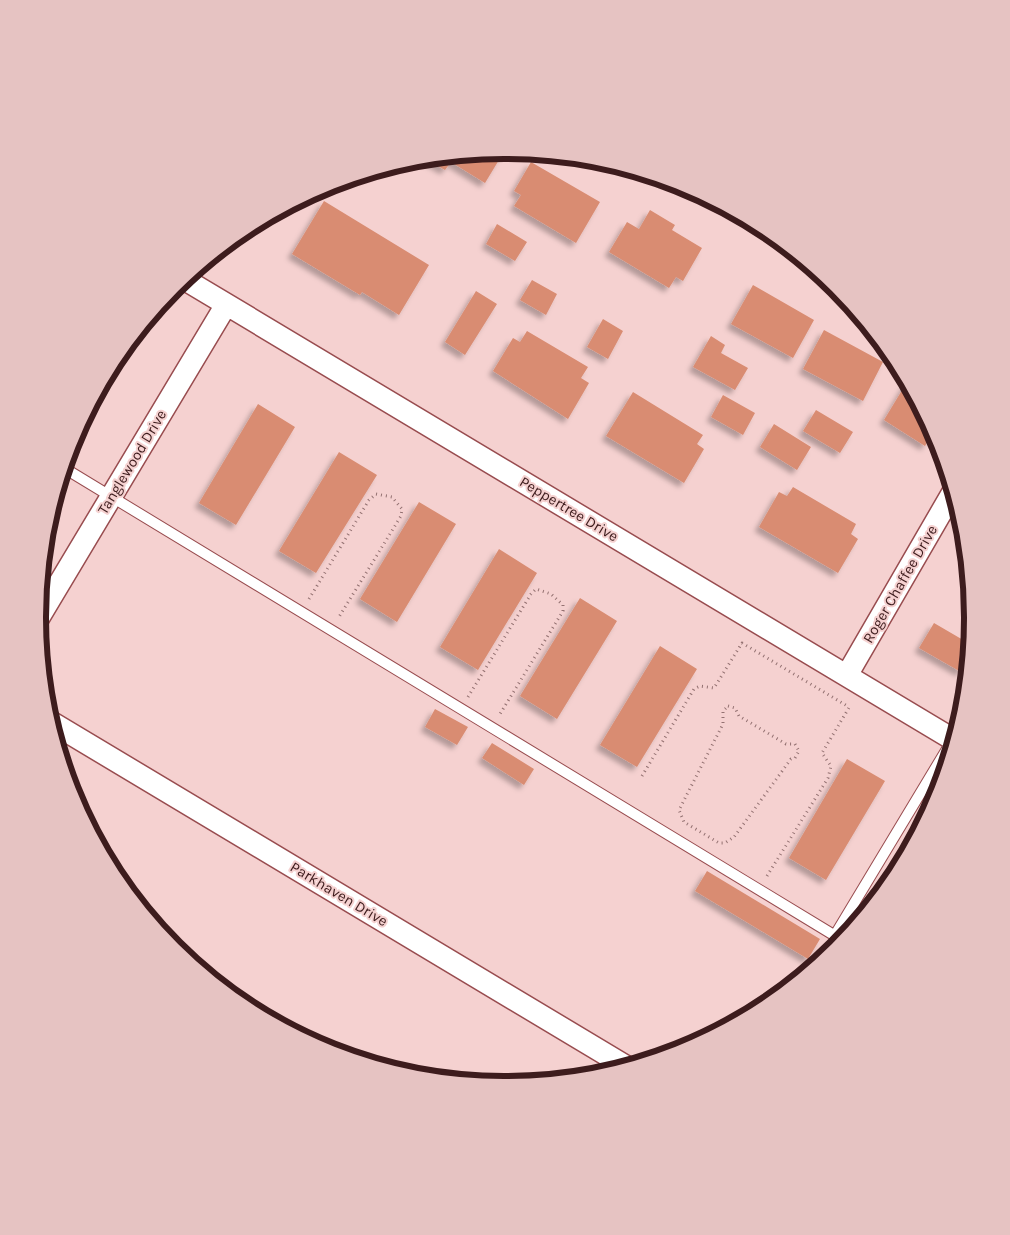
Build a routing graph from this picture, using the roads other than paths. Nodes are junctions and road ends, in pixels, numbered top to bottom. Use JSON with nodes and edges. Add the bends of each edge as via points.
{"nodes":[{"id":1,"x":191,"y":284,"type":"edge"},
{"id":2,"x":226,"y":305,"type":"junction"},
{"id":3,"x":70,"y":472,"type":"edge"},
{"id":4,"x":111,"y":498,"type":"junction"},
{"id":5,"x":948,"y":501,"type":"edge"},
{"id":6,"x":46,"y":605,"type":"edge"},
{"id":7,"x":855,"y":680,"type":"junction"},
{"id":8,"x":60,"y":728,"type":"edge"},
{"id":9,"x":948,"y":735,"type":"edge"},
{"id":10,"x":939,"y":765,"type":"edge"},
{"id":11,"x":848,"y":922,"type":"edge"},
{"id":12,"x":835,"y":936,"type":"edge"},
{"id":13,"x":619,"y":1062,"type":"edge"}],
"edges":[{"from":1,"to":2,"type":"street","name":"Peppertree Drive"},
{"from":2,"to":4,"type":"street","name":"Tanglewood Drive"},
{"from":2,"to":7,"type":"street","name":"Peppertree Drive"},
{"from":3,"to":4,"type":"lane"},
{"from":4,"to":6,"type":"street","name":"Tanglewood Drive"},
{"from":4,"to":12,"type":"lane"},
{"from":5,"to":7,"type":"street","name":"Roger Chaffee Drive"},
{"from":7,"to":9,"type":"street","name":"Peppertree Drive"},
{"from":8,"to":13,"type":"street","name":"Parkhaven Drive"},
{"from":10,"to":11,"type":"lane"}]}
